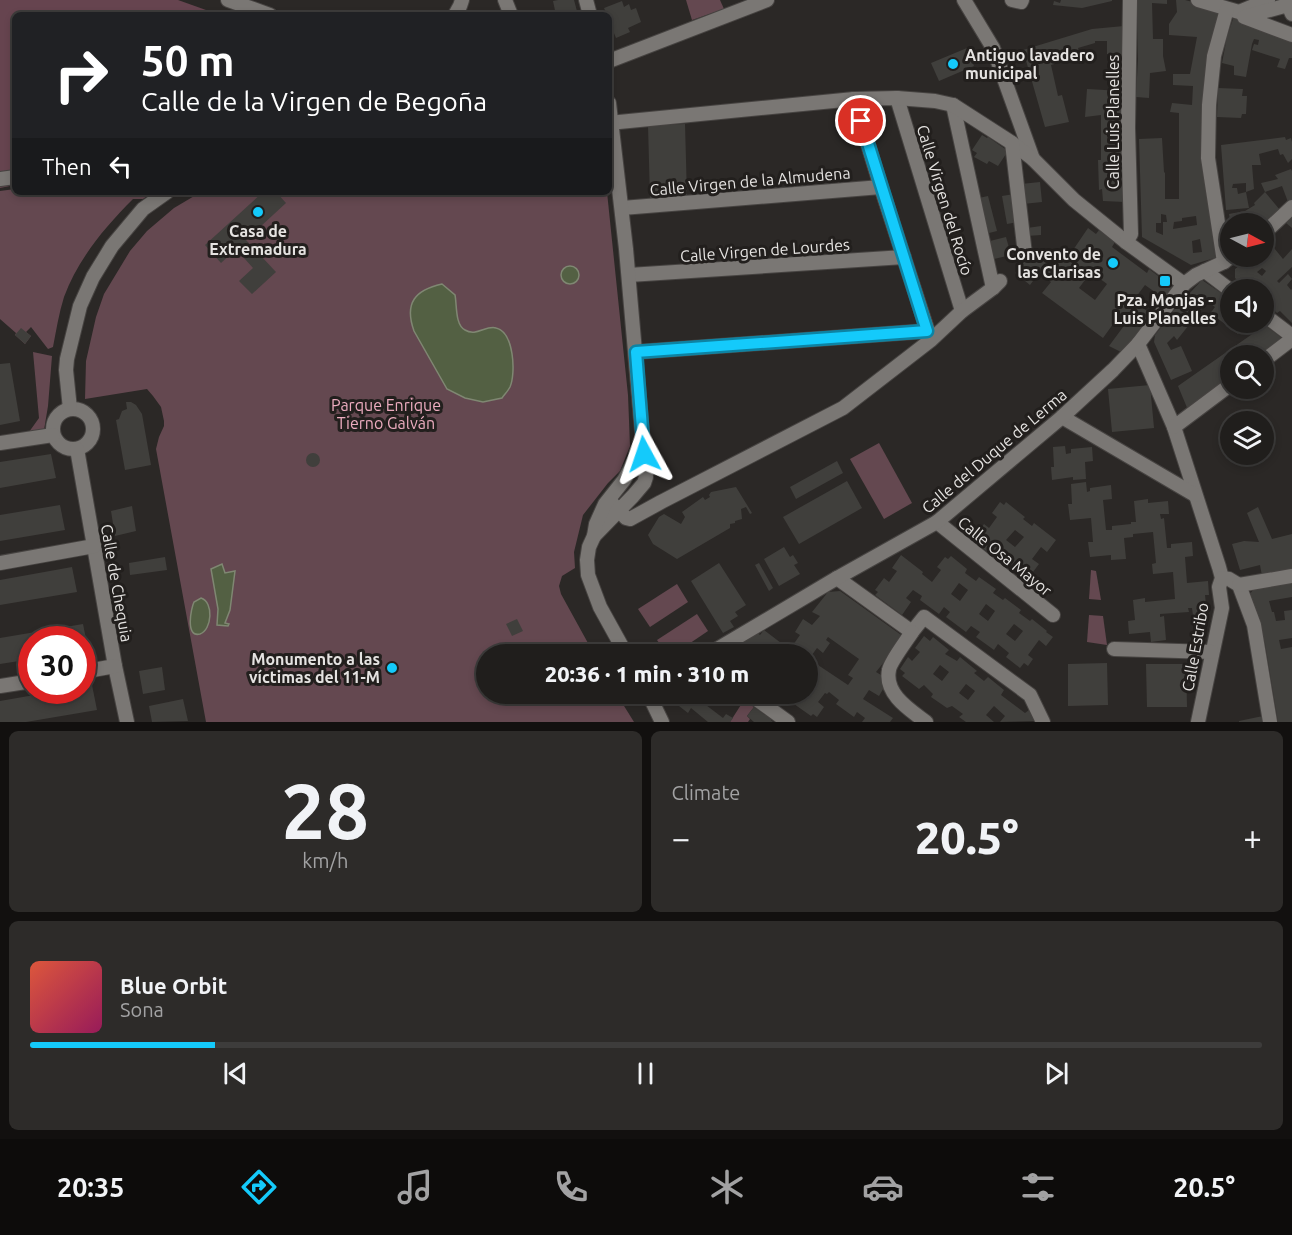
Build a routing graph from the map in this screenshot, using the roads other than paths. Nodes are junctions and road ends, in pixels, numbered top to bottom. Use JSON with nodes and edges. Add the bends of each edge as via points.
{"nodes":[{"id":1,"x":228,"y":0,"type":"edge"},
{"id":2,"x":767,"y":0,"type":"edge"},
{"id":3,"x":964,"y":0,"type":"edge"},
{"id":4,"x":1130,"y":0,"type":"edge"},
{"id":5,"x":1198,"y":0,"type":"edge"},
{"id":6,"x":1268,"y":0,"type":"edge"},
{"id":7,"x":1236,"y":7,"type":"edge"},
{"id":8,"x":262,"y":12,"type":"edge"},
{"id":9,"x":1292,"y":14,"type":"edge"},
{"id":10,"x":1292,"y":35,"type":"edge"},
{"id":11,"x":612,"y":60,"type":"edge"},
{"id":12,"x":897,"y":98,"type":"junction"},
{"id":13,"x":854,"y":99,"type":"junction"},
{"id":14,"x":953,"y":105,"type":"junction"},
{"id":15,"x":612,"y":123,"type":"edge"},
{"id":16,"x":612,"y":138,"type":"edge"},
{"id":17,"x":1012,"y":143,"type":"junction"},
{"id":18,"x":1033,"y":159,"type":"junction"},
{"id":19,"x":881,"y":186,"type":"junction"},
{"id":20,"x":163,"y":195,"type":"edge"},
{"id":21,"x":1292,"y":207,"type":"edge"},
{"id":22,"x":621,"y":208,"type":"junction"},
{"id":23,"x":1220,"y":219,"type":"edge"},
{"id":24,"x":1274,"y":224,"type":"edge"},
{"id":25,"x":1126,"y":242,"type":"junction"},
{"id":26,"x":1025,"y":254,"type":"dead end"},
{"id":27,"x":904,"y":257,"type":"junction"},
{"id":28,"x":1220,"y":263,"type":"edge"},
{"id":29,"x":1205,"y":271,"type":"junction"},
{"id":30,"x":628,"y":275,"type":"junction"},
{"id":31,"x":1220,"y":282,"type":"edge"},
{"id":32,"x":1184,"y":284,"type":"junction"},
{"id":33,"x":962,"y":311,"type":"junction"},
{"id":34,"x":1274,"y":324,"type":"edge"},
{"id":35,"x":929,"y":335,"type":"junction"},
{"id":36,"x":1292,"y":338,"type":"edge"},
{"id":37,"x":1138,"y":344,"type":"junction"},
{"id":38,"x":636,"y":352,"type":"junction"},
{"id":39,"x":1274,"y":352,"type":"edge"},
{"id":40,"x":1220,"y":393,"type":"edge"},
{"id":41,"x":70,"y":409,"type":"junction"},
{"id":42,"x":1062,"y":417,"type":"junction"},
{"id":43,"x":1174,"y":427,"type":"junction"},
{"id":44,"x":53,"y":435,"type":"junction"},
{"id":45,"x":642,"y":439,"type":"junction"},
{"id":46,"x":0,"y":443,"type":"edge"},
{"id":47,"x":77,"y":449,"type":"junction"},
{"id":48,"x":646,"y":477,"type":"junction"},
{"id":49,"x":1195,"y":495,"type":"junction"},
{"id":50,"x":661,"y":502,"type":"junction"},
{"id":51,"x":613,"y":505,"type":"junction"},
{"id":52,"x":937,"y":522,"type":"junction"},
{"id":53,"x":94,"y":546,"type":"junction"},
{"id":54,"x":0,"y":563,"type":"edge"},
{"id":55,"x":1292,"y":576,"type":"edge"},
{"id":56,"x":837,"y":578,"type":"junction"},
{"id":57,"x":1221,"y":578,"type":"junction"},
{"id":58,"x":1239,"y":585,"type":"junction"},
{"id":59,"x":1246,"y":606,"type":"junction"},
{"id":60,"x":1222,"y":608,"type":"junction"},
{"id":61,"x":1053,"y":615,"type":"dead end"},
{"id":62,"x":912,"y":632,"type":"junction"},
{"id":63,"x":620,"y":644,"type":"edge"},
{"id":64,"x":726,"y":644,"type":"edge"},
{"id":65,"x":1114,"y":649,"type":"dead end"},
{"id":66,"x":1212,"y":652,"type":"junction"},
{"id":67,"x":115,"y":666,"type":"junction"},
{"id":68,"x":96,"y":669,"type":"edge"},
{"id":69,"x":18,"y":683,"type":"edge"},
{"id":70,"x":0,"y":686,"type":"edge"},
{"id":71,"x":653,"y":704,"type":"edge"},
{"id":72,"x":763,"y":704,"type":"edge"},
{"id":73,"x":127,"y":722,"type":"edge"},
{"id":74,"x":662,"y":722,"type":"edge"},
{"id":75,"x":788,"y":722,"type":"edge"},
{"id":76,"x":927,"y":722,"type":"edge"},
{"id":77,"x":1043,"y":722,"type":"edge"},
{"id":78,"x":1198,"y":722,"type":"edge"},
{"id":79,"x":1270,"y":722,"type":"edge"}],
"edges":[{"from":1,"to":8,"type":"street"},
{"from":2,"to":11,"type":"street"},
{"from":3,"to":18,"type":"street","via":[[993,48]]},
{"from":4,"to":25,"type":"street","name":"Calle Luis Planelles","via":[[1131,234]]},
{"from":5,"to":7,"type":"street"},
{"from":6,"to":7,"type":"street"},
{"from":7,"to":9,"type":"street","via":[[1288,5]]},
{"from":7,"to":10,"type":"street"},
{"from":7,"to":23,"type":"street","via":[[1214,56],[1209,105],[1208,158]]},
{"from":12,"to":13,"type":"street"},
{"from":12,"to":14,"type":"street"},
{"from":12,"to":33,"type":"street","name":"Calle Virgen del Rocío"},
{"from":13,"to":15,"type":"street"},
{"from":13,"to":19,"type":"street"},
{"from":14,"to":17,"type":"street"},
{"from":14,"to":33,"type":"street","via":[[997,284]]},
{"from":16,"to":22,"type":"street"},
{"from":17,"to":18,"type":"street"},
{"from":17,"to":26,"type":"street"},
{"from":18,"to":25,"type":"street","via":[[1074,200]]},
{"from":19,"to":22,"type":"street","name":"Calle Virgen de la Almudena"},
{"from":19,"to":27,"type":"street"},
{"from":20,"to":41,"type":"street","via":[[143,209],[112,246],[80,306],[67,359]]},
{"from":21,"to":24,"type":"street"},
{"from":22,"to":30,"type":"street"},
{"from":25,"to":32,"type":"street"},
{"from":27,"to":30,"type":"street","name":"Calle Virgen de Lourdes"},
{"from":27,"to":35,"type":"street"},
{"from":28,"to":29,"type":"street","name":"Calle del Duque de Lerma"},
{"from":29,"to":31,"type":"street"},
{"from":29,"to":32,"type":"street","name":"Calle del Duque de Lerma"},
{"from":30,"to":38,"type":"street"},
{"from":32,"to":37,"type":"street","name":"Calle del Duque de Lerma"},
{"from":33,"to":35,"type":"street"},
{"from":34,"to":36,"type":"street"},
{"from":35,"to":38,"type":"street"},
{"from":35,"to":50,"type":"street","via":[[843,408]]},
{"from":36,"to":39,"type":"street"},
{"from":37,"to":42,"type":"street","name":"Calle del Duque de Lerma"},
{"from":37,"to":43,"type":"street","name":"Calle Estribo"},
{"from":38,"to":45,"type":"street"},
{"from":40,"to":43,"type":"street"},
{"from":41,"to":44,"type":"street","via":[[58,416]]},
{"from":41,"to":47,"type":"street","via":[[83,412],[92,422],[89,442]]},
{"from":42,"to":49,"type":"street"},
{"from":42,"to":52,"type":"street","name":"Calle del Duque de Lerma"},
{"from":43,"to":49,"type":"street","name":"Calle Estribo"},
{"from":44,"to":46,"type":"street"},
{"from":44,"to":47,"type":"street","via":[[65,448]]},
{"from":45,"to":48,"type":"street"},
{"from":45,"to":51,"type":"street"},
{"from":47,"to":53,"type":"street","name":"Calle de Chequia"},
{"from":48,"to":50,"type":"street"},
{"from":48,"to":51,"type":"street","via":[[633,496]]},
{"from":49,"to":57,"type":"street","name":"Calle Estribo"},
{"from":50,"to":51,"type":"street","via":[[630,519]]},
{"from":51,"to":63,"type":"street","via":[[605,504],[587,560],[588,575],[600,607]]},
{"from":52,"to":56,"type":"street","name":"Calle del Duque de Lerma"},
{"from":52,"to":61,"type":"street","name":"Calle Osa Mayor"},
{"from":53,"to":54,"type":"street"},
{"from":53,"to":67,"type":"street","name":"Calle de Chequia"},
{"from":55,"to":58,"type":"street"},
{"from":56,"to":62,"type":"street"},
{"from":56,"to":64,"type":"street","name":"Calle del Duque de Lerma"},
{"from":57,"to":58,"type":"street"},
{"from":57,"to":60,"type":"street","name":"Calle Estribo"},
{"from":58,"to":59,"type":"street"},
{"from":59,"to":60,"type":"street"},
{"from":59,"to":79,"type":"street","via":[[1254,625]]},
{"from":60,"to":66,"type":"street","name":"Calle Estribo"},
{"from":62,"to":76,"type":"street","via":[[889,668],[890,683],[900,703]]},
{"from":62,"to":77,"type":"street","via":[[924,617],[1030,694]]},
{"from":65,"to":66,"type":"street"},
{"from":66,"to":78,"type":"street","name":"Calle Estribo"},
{"from":67,"to":68,"type":"street"},
{"from":67,"to":73,"type":"street","name":"Calle de Chequia"},
{"from":69,"to":70,"type":"street"},
{"from":71,"to":74,"type":"street"},
{"from":72,"to":75,"type":"street"}]}
